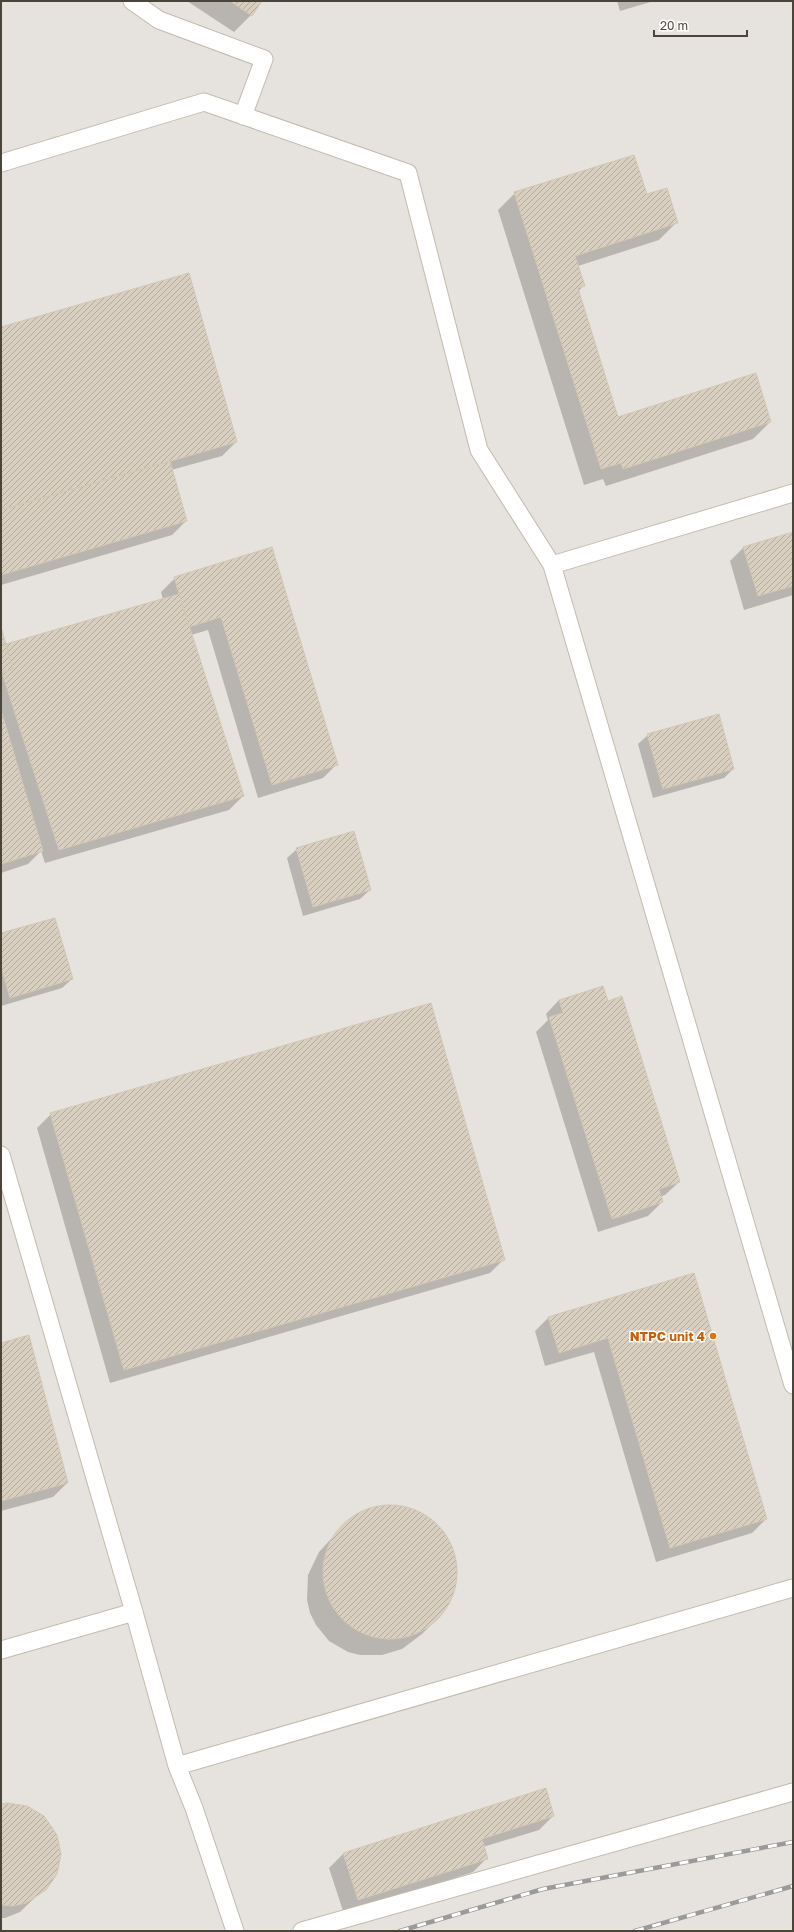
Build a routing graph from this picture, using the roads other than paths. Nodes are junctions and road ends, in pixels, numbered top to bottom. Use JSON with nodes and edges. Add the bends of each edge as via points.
{"nodes":[{"id":1,"x":132,"y":1,"type":"edge"},
{"id":2,"x":243,"y":116,"type":"junction"},
{"id":3,"x":1,"y":163,"type":"edge"},
{"id":4,"x":793,"y":493,"type":"edge"},
{"id":5,"x":552,"y":565,"type":"junction"},
{"id":6,"x":1,"y":1155,"type":"edge"},
{"id":7,"x":793,"y":1385,"type":"edge"},
{"id":8,"x":793,"y":1588,"type":"edge"},
{"id":9,"x":134,"y":1612,"type":"junction"},
{"id":10,"x":1,"y":1650,"type":"edge"},
{"id":11,"x":177,"y":1766,"type":"junction"},
{"id":12,"x":793,"y":1792,"type":"edge"},
{"id":13,"x":235,"y":1931,"type":"edge"},
{"id":14,"x":302,"y":1931,"type":"edge"}],
"edges":[{"from":1,"to":2,"type":"lane","via":[[159,20],[264,59]]},
{"from":2,"to":3,"type":"lane","via":[[204,102]]},
{"from":2,"to":5,"type":"lane","via":[[408,173],[479,450]]},
{"from":4,"to":5,"type":"lane"},
{"from":5,"to":7,"type":"lane"},
{"from":6,"to":9,"type":"lane"},
{"from":8,"to":11,"type":"lane"},
{"from":9,"to":10,"type":"lane"},
{"from":9,"to":11,"type":"lane"},
{"from":11,"to":13,"type":"lane","via":[[194,1808]]},
{"from":12,"to":14,"type":"lane"}]}
